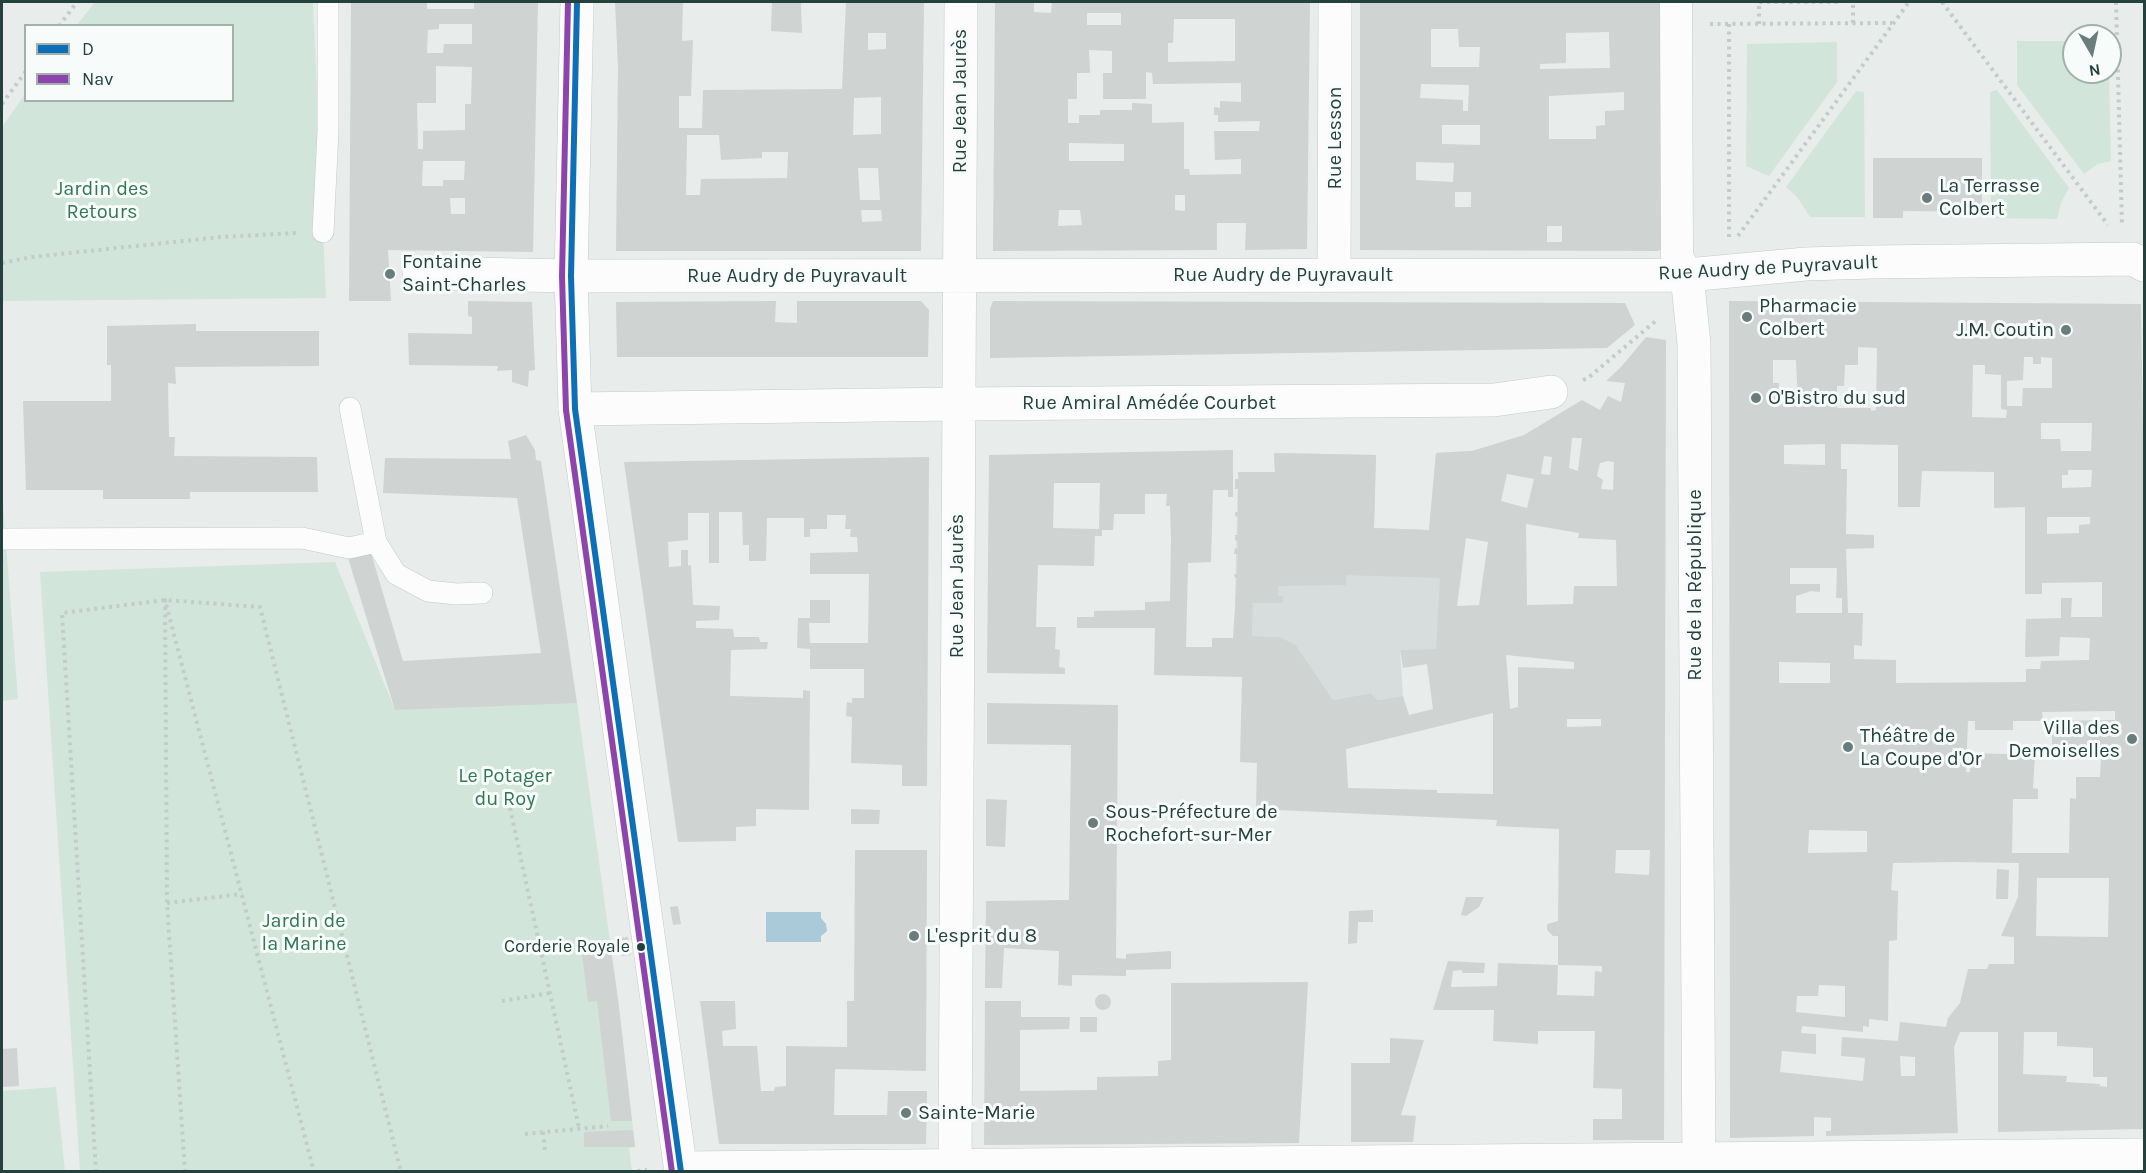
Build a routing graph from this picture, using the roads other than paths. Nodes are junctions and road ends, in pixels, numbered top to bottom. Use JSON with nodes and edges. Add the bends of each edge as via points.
{"nodes":[{"id":1,"x":328,"y":2,"type":"edge"},
{"id":2,"x":577,"y":2,"type":"edge"},
{"id":3,"x":961,"y":2,"type":"edge"},
{"id":4,"x":1335,"y":2,"type":"edge"},
{"id":5,"x":1676,"y":13,"type":"edge"},
{"id":6,"x":323,"y":232,"type":"road end"},
{"id":7,"x":2134,"y":256,"type":"edge"},
{"id":8,"x":419,"y":273,"type":"dead end"},
{"id":9,"x":1334,"y":275,"type":"junction"},
{"id":10,"x":571,"y":276,"type":"junction"},
{"id":11,"x":959,"y":276,"type":"junction"},
{"id":12,"x":1688,"y":284,"type":"junction"},
{"id":13,"x":1551,"y":392,"type":"road end"},
{"id":14,"x":958,"y":404,"type":"junction"},
{"id":15,"x":350,"y":408,"type":"dead end"},
{"id":16,"x":575,"y":409,"type":"junction"},
{"id":17,"x":2,"y":539,"type":"edge"},
{"id":18,"x":376,"y":542,"type":"junction"},
{"id":19,"x":482,"y":593,"type":"dead end"},
{"id":20,"x":2145,"y":1155,"type":"edge"},
{"id":21,"x":1699,"y":1165,"type":"edge"},
{"id":22,"x":955,"y":1169,"type":"edge"},
{"id":23,"x":681,"y":1170,"type":"edge"}],
"edges":[{"from":1,"to":6,"type":"lane"},
{"from":2,"to":10,"type":"street"},
{"from":3,"to":11,"type":"street","name":"Rue Jean Jaurès"},
{"from":4,"to":9,"type":"street","name":"Rue Lesson"},
{"from":5,"to":12,"type":"street","name":"Rue de la République","via":[[1677,258]]},
{"from":7,"to":12,"type":"street","name":"Rue Audry de Puyravault","via":[[1806,264]]},
{"from":8,"to":10,"type":"street","name":"Rue Audry de Puyravault"},
{"from":9,"to":11,"type":"street","name":"Rue Audry de Puyravault"},
{"from":9,"to":12,"type":"street","name":"Rue Audry de Puyravault"},
{"from":10,"to":11,"type":"street","name":"Rue Audry de Puyravault"},
{"from":10,"to":16,"type":"street"},
{"from":11,"to":14,"type":"street","name":"Rue Jean Jaurès"},
{"from":12,"to":21,"type":"street","name":"Rue de la République","via":[[1694,356]]},
{"from":13,"to":14,"type":"street","name":"Rue Amiral Amédée Courbet","via":[[1494,400]]},
{"from":14,"to":16,"type":"street","name":"Rue Amiral Amédée Courbet"},
{"from":14,"to":22,"type":"street","name":"Rue Jean Jaurès"},
{"from":15,"to":18,"type":"lane"},
{"from":16,"to":23,"type":"street"},
{"from":17,"to":18,"type":"lane","via":[[302,538],[349,548]]},
{"from":18,"to":19,"type":"lane","via":[[396,574],[428,591]]},
{"from":20,"to":21,"type":"street"},
{"from":21,"to":22,"type":"street"},
{"from":22,"to":23,"type":"street"}]}
